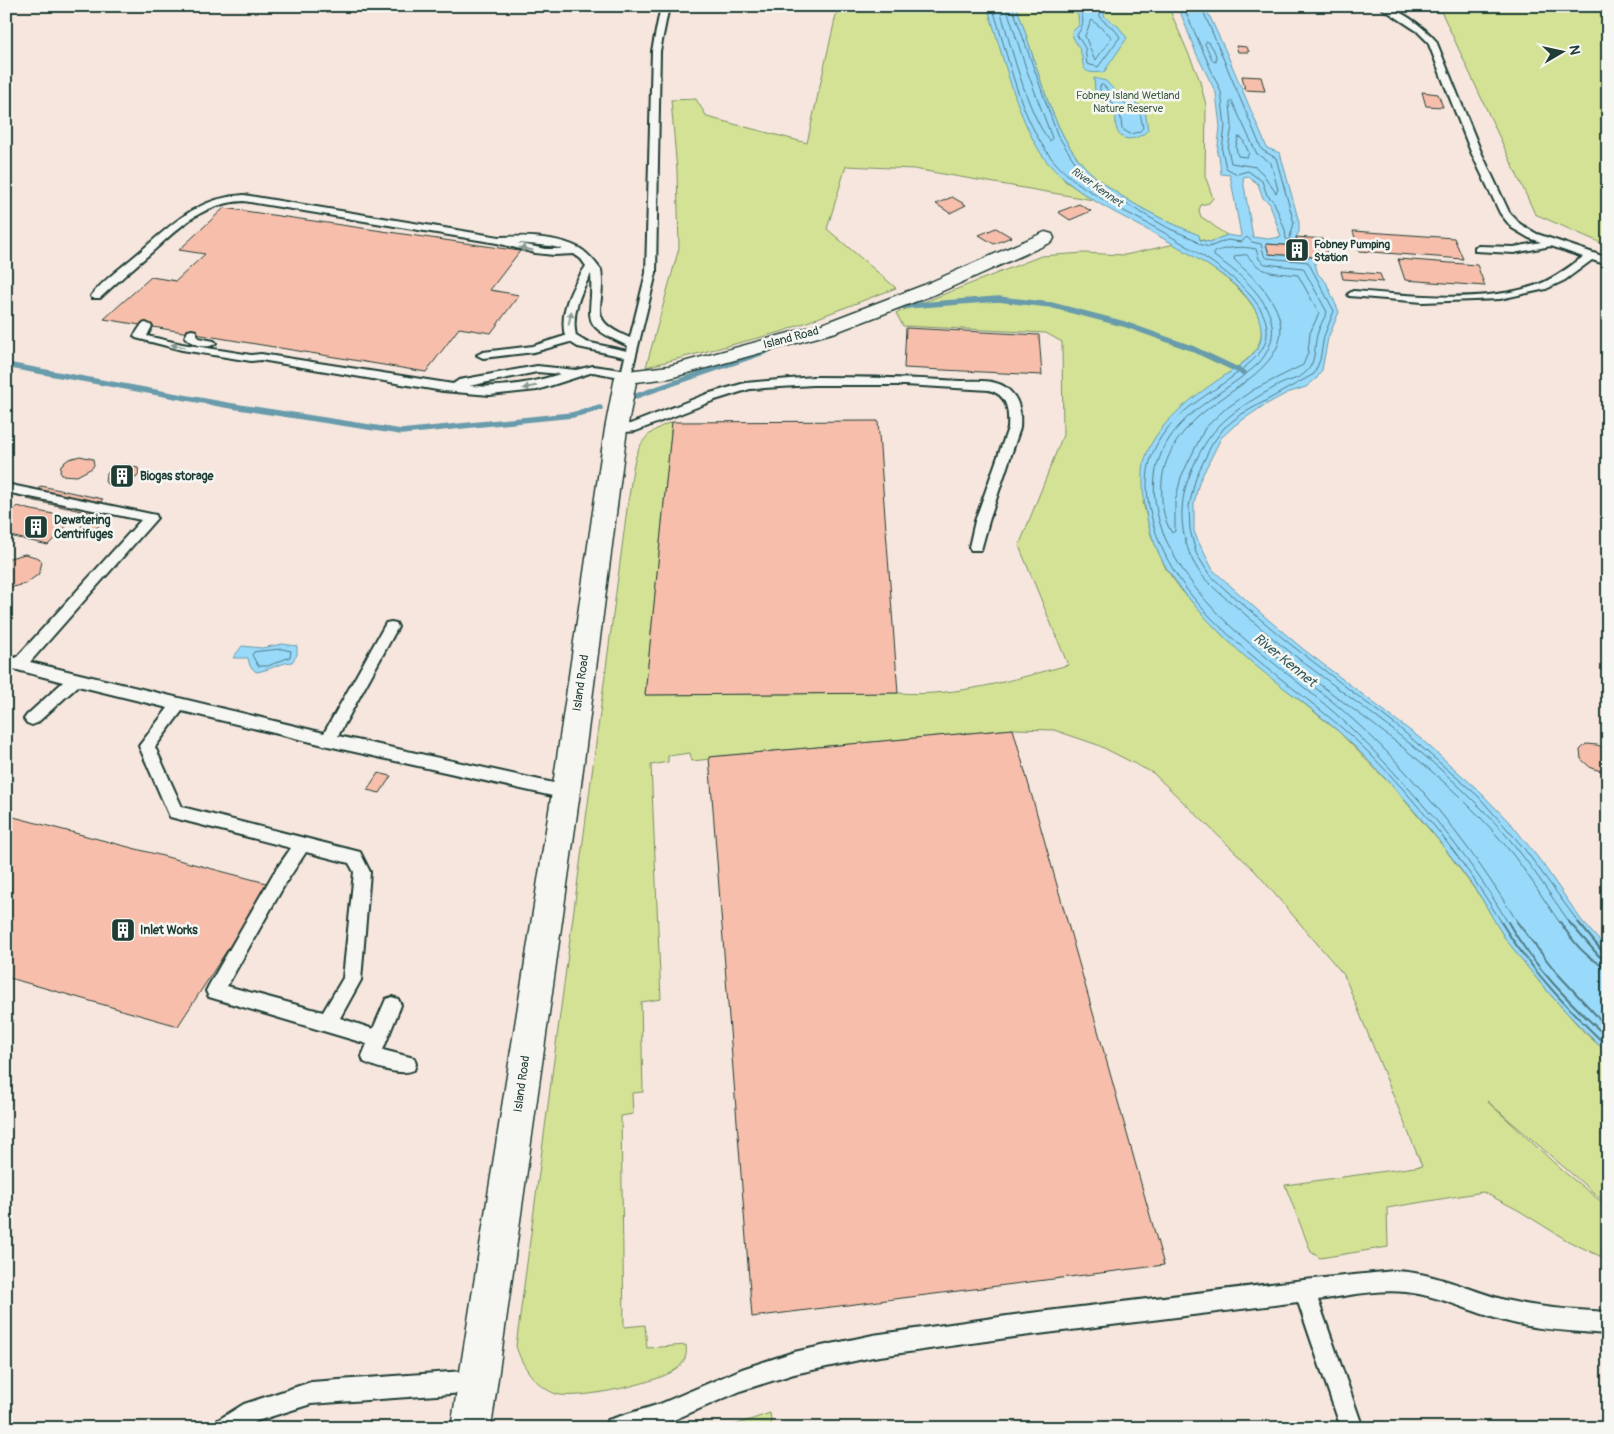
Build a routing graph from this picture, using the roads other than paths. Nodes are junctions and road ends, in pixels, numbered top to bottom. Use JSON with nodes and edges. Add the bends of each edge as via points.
{"nodes":[{"id":1,"x":665,"y":6,"type":"edge"},
{"id":2,"x":1383,"y":6,"type":"edge"},
{"id":3,"x":287,"y":205,"type":"junction"},
{"id":4,"x":275,"y":216,"type":"dead end"},
{"id":5,"x":398,"y":224,"type":"junction"},
{"id":6,"x":390,"y":232,"type":"dead end"},
{"id":7,"x":1044,"y":238,"type":"dead end"},
{"id":8,"x":1549,"y":243,"type":"junction"},
{"id":9,"x":1479,"y":248,"type":"dead end"},
{"id":10,"x":1590,"y":257,"type":"junction"},
{"id":11,"x":1608,"y":262,"type":"edge"},
{"id":12,"x":591,"y":266,"type":"junction"},
{"id":13,"x":1353,"y":294,"type":"dead end"},
{"id":14,"x":96,"y":296,"type":"dead end"},
{"id":15,"x":146,"y":326,"type":"dead end"},
{"id":16,"x":192,"y":333,"type":"dead end"},
{"id":17,"x":571,"y":338,"type":"junction"},
{"id":18,"x":483,"y":355,"type":"dead end"},
{"id":19,"x":261,"y":357,"type":"junction"},
{"id":20,"x":629,"y":362,"type":"junction"},
{"id":21,"x":576,"y":373,"type":"junction"},
{"id":22,"x":443,"y":387,"type":"junction"},
{"id":23,"x":616,"y":429,"type":"junction"},
{"id":24,"x":6,"y":488,"type":"edge"},
{"id":25,"x":976,"y":547,"type":"dead end"},
{"id":26,"x":391,"y":627,"type":"dead end"},
{"id":27,"x":13,"y":663,"type":"edge"},
{"id":28,"x":75,"y":680,"type":"junction"},
{"id":29,"x":179,"y":704,"type":"junction"},
{"id":30,"x":32,"y":719,"type":"dead end"},
{"id":31,"x":328,"y":740,"type":"junction"},
{"id":32,"x":566,"y":792,"type":"junction"},
{"id":33,"x":304,"y":843,"type":"junction"},
{"id":34,"x":392,"y":1005,"type":"dead end"},
{"id":35,"x":327,"y":1022,"type":"junction"},
{"id":36,"x":378,"y":1038,"type":"junction"},
{"id":37,"x":407,"y":1064,"type":"dead end"},
{"id":38,"x":1304,"y":1290,"type":"junction"},
{"id":39,"x":1608,"y":1323,"type":"edge"},
{"id":40,"x":478,"y":1381,"type":"junction"},
{"id":41,"x":226,"y":1428,"type":"edge"},
{"id":42,"x":471,"y":1428,"type":"edge"},
{"id":43,"x":616,"y":1428,"type":"edge"},
{"id":44,"x":1352,"y":1428,"type":"edge"}],
"edges":[{"from":1,"to":20,"type":"lane","via":[[656,51],[651,274]]},
{"from":2,"to":8,"type":"lane","via":[[1420,29],[1432,41],[1472,144],[1505,213],[1516,226]]},
{"from":3,"to":4,"type":"lane"},
{"from":3,"to":5,"type":"lane"},
{"from":3,"to":14,"type":"lane","via":[[235,198],[206,205],[186,215]]},
{"from":5,"to":6,"type":"lane"},
{"from":5,"to":12,"type":"lane","via":[[524,249],[574,252],[589,261]]},
{"from":7,"to":20,"type":"street","name":"Island Road","via":[[931,289],[829,328],[670,372]]},
{"from":8,"to":9,"type":"lane","via":[[1531,250]]},
{"from":8,"to":10,"type":"lane"},
{"from":10,"to":11,"type":"lane"},
{"from":10,"to":13,"type":"lane","via":[[1566,275],[1542,287],[1510,294],[1438,298]]},
{"from":17,"to":12,"type":"lane","one_way":true,"via":[[569,316],[581,280]]},
{"from":12,"to":20,"type":"lane","via":[[596,270],[598,280],[593,310],[595,321]]},
{"from":19,"to":15,"type":"lane","one_way":true,"via":[[250,358],[143,338],[140,336]]},
{"from":16,"to":19,"type":"lane","via":[[194,341],[256,352]]},
{"from":17,"to":18,"type":"lane","via":[[534,349]]},
{"from":17,"to":20,"type":"lane"},
{"from":19,"to":22,"type":"lane"},
{"from":20,"to":21,"type":"lane"},
{"from":20,"to":23,"type":"street","name":"Island Road"},
{"from":21,"to":22,"type":"lane","via":[[537,369]]},
{"from":21,"to":22,"type":"lane","one_way":true,"via":[[517,390]]},
{"from":23,"to":25,"type":"lane","via":[[632,428],[711,397],[768,383],[905,381],[990,386],[1008,395],[1016,414]]},
{"from":23,"to":32,"type":"street","name":"Island Road"},
{"from":24,"to":27,"type":"lane","via":[[151,518]]},
{"from":26,"to":31,"type":"lane"},
{"from":27,"to":28,"type":"lane"},
{"from":28,"to":29,"type":"lane"},
{"from":28,"to":30,"type":"lane"},
{"from":29,"to":31,"type":"lane"},
{"from":29,"to":33,"type":"lane","via":[[147,746],[176,812]]},
{"from":31,"to":32,"type":"lane"},
{"from":32,"to":40,"type":"street","name":"Island Road"},
{"from":33,"to":35,"type":"lane","via":[[354,857],[362,872],[352,980]]},
{"from":33,"to":35,"type":"lane","via":[[278,879],[214,991]]},
{"from":34,"to":36,"type":"lane"},
{"from":35,"to":36,"type":"lane"},
{"from":36,"to":37,"type":"lane","via":[[370,1056]]},
{"from":38,"to":39,"type":"lane","via":[[1386,1281],[1406,1282],[1430,1286],[1516,1313]]},
{"from":38,"to":43,"type":"lane","via":[[925,1338],[826,1355],[742,1380],[660,1415]]},
{"from":38,"to":44,"type":"lane"},
{"from":40,"to":41,"type":"lane","via":[[311,1393],[252,1412]]},
{"from":40,"to":42,"type":"street","name":"Island Road"}]}
